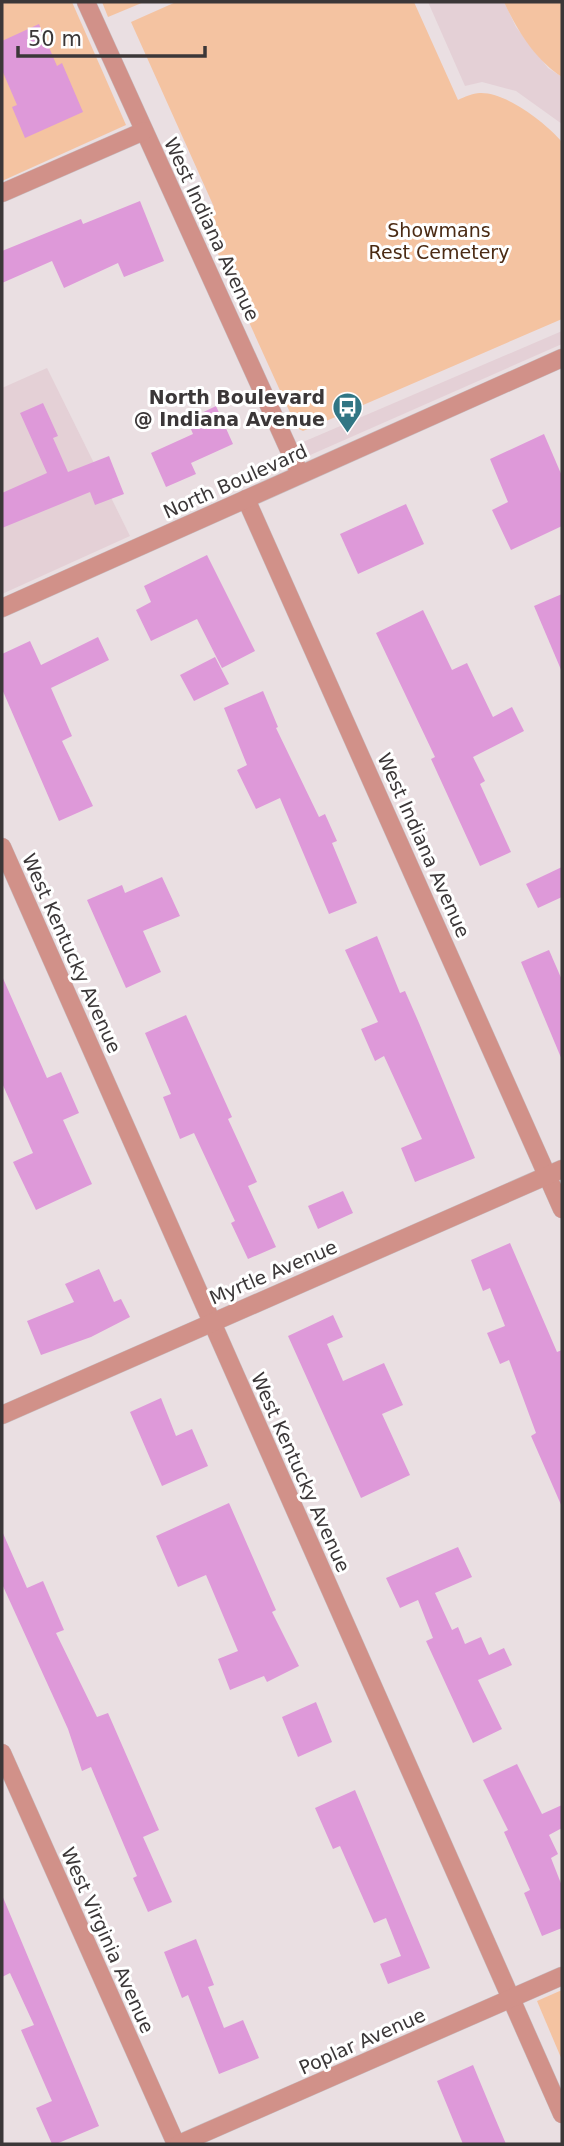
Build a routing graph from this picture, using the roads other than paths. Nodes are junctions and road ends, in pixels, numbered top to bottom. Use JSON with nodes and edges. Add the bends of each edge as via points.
{"nodes":[{"id":1,"x":86,"y":2,"type":"edge"},
{"id":2,"x":144,"y":131,"type":"junction"},
{"id":3,"x":2,"y":193,"type":"edge"},
{"id":4,"x":562,"y":358,"type":"edge"},
{"id":5,"x":300,"y":474,"type":"junction"},
{"id":6,"x":246,"y":499,"type":"junction"},
{"id":7,"x":2,"y":608,"type":"edge"},
{"id":8,"x":2,"y":847,"type":"edge"},
{"id":9,"x":555,"y":1172,"type":"edge"},
{"id":10,"x":562,"y":1209,"type":"edge"},
{"id":11,"x":211,"y":1322,"type":"junction"},
{"id":12,"x":2,"y":1415,"type":"edge"},
{"id":13,"x":2,"y":1753,"type":"edge"},
{"id":14,"x":562,"y":1976,"type":"edge"},
{"id":15,"x":512,"y":1998,"type":"junction"},
{"id":16,"x":562,"y":2113,"type":"edge"},
{"id":17,"x":178,"y":2144,"type":"edge"}],
"edges":[{"from":1,"to":2,"type":"street","name":"West Indiana Avenue"},
{"from":2,"to":3,"type":"street"},
{"from":2,"to":5,"type":"street","name":"West Indiana Avenue"},
{"from":4,"to":5,"type":"street","name":"North Boulevard"},
{"from":5,"to":6,"type":"street","name":"North Boulevard"},
{"from":6,"to":7,"type":"street","name":"North Boulevard"},
{"from":6,"to":9,"type":"street","name":"West Indiana Avenue"},
{"from":8,"to":11,"type":"street","name":"West Kentucky Avenue"},
{"from":9,"to":10,"type":"street","name":"West Indiana Avenue"},
{"from":9,"to":11,"type":"street","name":"Myrtle Avenue"},
{"from":11,"to":12,"type":"street","name":"Myrtle Avenue"},
{"from":11,"to":15,"type":"street","name":"West Kentucky Avenue"},
{"from":13,"to":17,"type":"street","name":"West Virginia Avenue"},
{"from":14,"to":15,"type":"street","name":"Poplar Avenue"},
{"from":15,"to":16,"type":"street","name":"West Kentucky Avenue"},
{"from":15,"to":17,"type":"street","name":"Poplar Avenue"}]}
